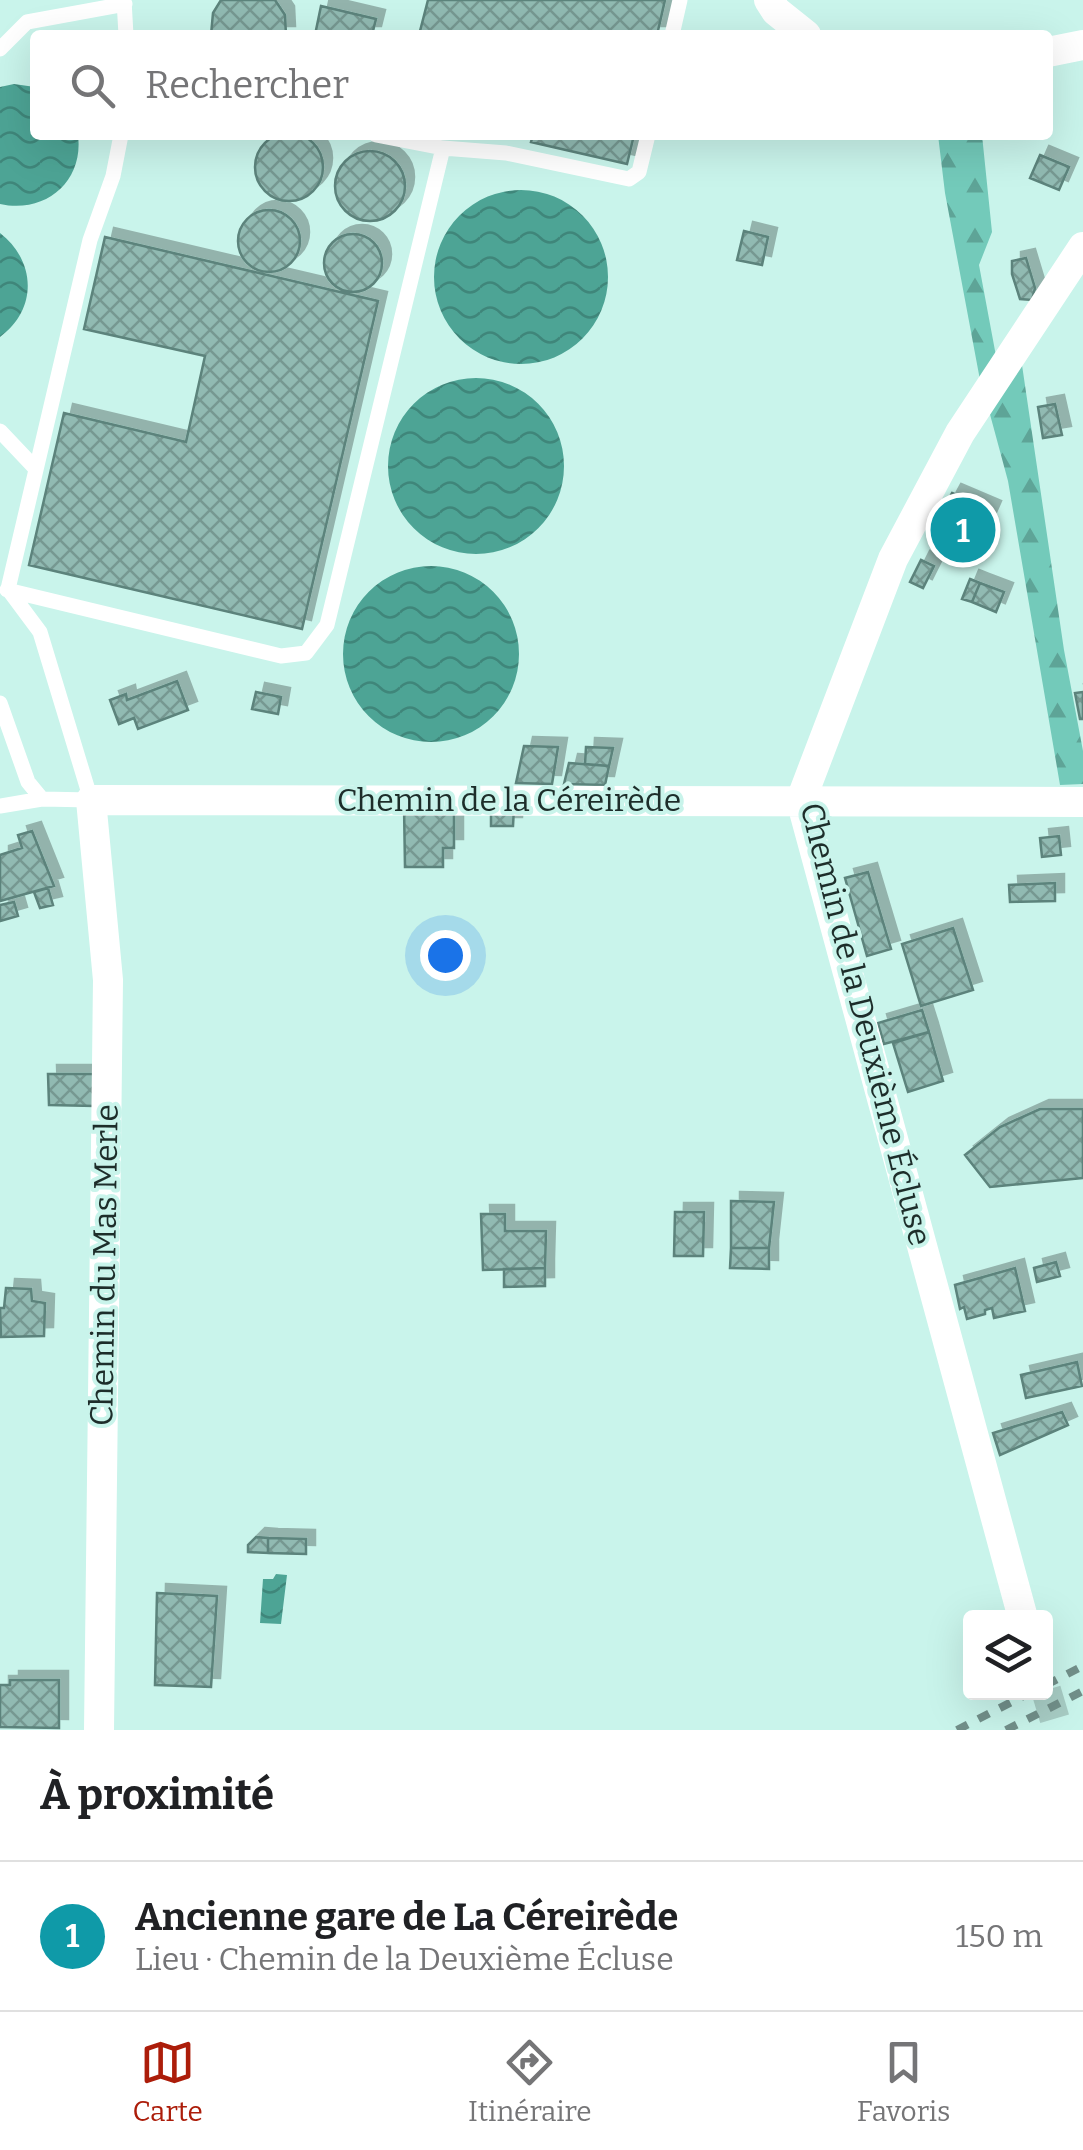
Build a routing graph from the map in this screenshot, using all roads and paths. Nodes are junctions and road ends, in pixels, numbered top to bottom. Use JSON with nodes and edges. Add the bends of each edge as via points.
{"nodes":[{"id":1,"x":680,"y":0,"type":"edge"},
{"id":2,"x":770,"y":0,"type":"edge"},
{"id":3,"x":124,"y":2,"type":"edge"},
{"id":4,"x":126,"y":30,"type":"edge"},
{"id":5,"x":673,"y":30,"type":"edge"},
{"id":6,"x":800,"y":30,"type":"edge"},
{"id":7,"x":1083,"y":45,"type":"edge"},
{"id":8,"x":0,"y":48,"type":"edge"},
{"id":9,"x":1053,"y":51,"type":"edge"},
{"id":10,"x":120,"y":140,"type":"edge"},
{"id":11,"x":402,"y":140,"type":"edge"},
{"id":12,"x":647,"y":140,"type":"edge"},
{"id":13,"x":443,"y":148,"type":"junction"},
{"id":14,"x":1083,"y":247,"type":"edge"},
{"id":15,"x":0,"y":431,"type":"edge"},
{"id":16,"x":36,"y":469,"type":"junction"},
{"id":17,"x":4,"y":592,"type":"edge"},
{"id":18,"x":0,"y":702,"type":"edge"},
{"id":19,"x":42,"y":799,"type":"junction"},
{"id":20,"x":91,"y":800,"type":"junction"},
{"id":21,"x":801,"y":800,"type":"junction"},
{"id":22,"x":1083,"y":802,"type":"edge"},
{"id":23,"x":0,"y":806,"type":"edge"},
{"id":24,"x":1022,"y":1610,"type":"edge"},
{"id":25,"x":99,"y":1730,"type":"edge"}],
"edges":[{"from":1,"to":5,"type":"lane"},
{"from":2,"to":6,"type":"street"},
{"from":3,"to":4,"type":"lane"},
{"from":3,"to":8,"type":"lane","via":[[26,22]]},
{"from":7,"to":9,"type":"street"},
{"from":10,"to":16,"type":"lane"},
{"from":11,"to":13,"type":"lane"},
{"from":12,"to":13,"type":"lane","via":[[639,172],[629,179],[506,153]]},
{"from":13,"to":17,"type":"lane","via":[[327,625],[306,653],[281,656]]},
{"from":14,"to":21,"type":"street","name":"Chemin de la Deuxième Écluse","via":[[960,433],[893,559]]},
{"from":15,"to":16,"type":"lane"},
{"from":16,"to":17,"type":"lane"},
{"from":17,"to":20,"type":"lane","via":[[40,632]]},
{"from":18,"to":19,"type":"lane","via":[[28,782]]},
{"from":19,"to":20,"type":"lane","name":"Chemin de la Céreirède"},
{"from":19,"to":23,"type":"lane","name":"Chemin de la Céreirède"},
{"from":20,"to":21,"type":"street","name":"Chemin de la Céreirède"},
{"from":20,"to":25,"type":"street","name":"Chemin du Mas Merle","via":[[108,980]]},
{"from":21,"to":22,"type":"street","name":"Chemin de la Céreirède"},
{"from":21,"to":24,"type":"street","name":"Chemin de la Deuxième Écluse"}]}
